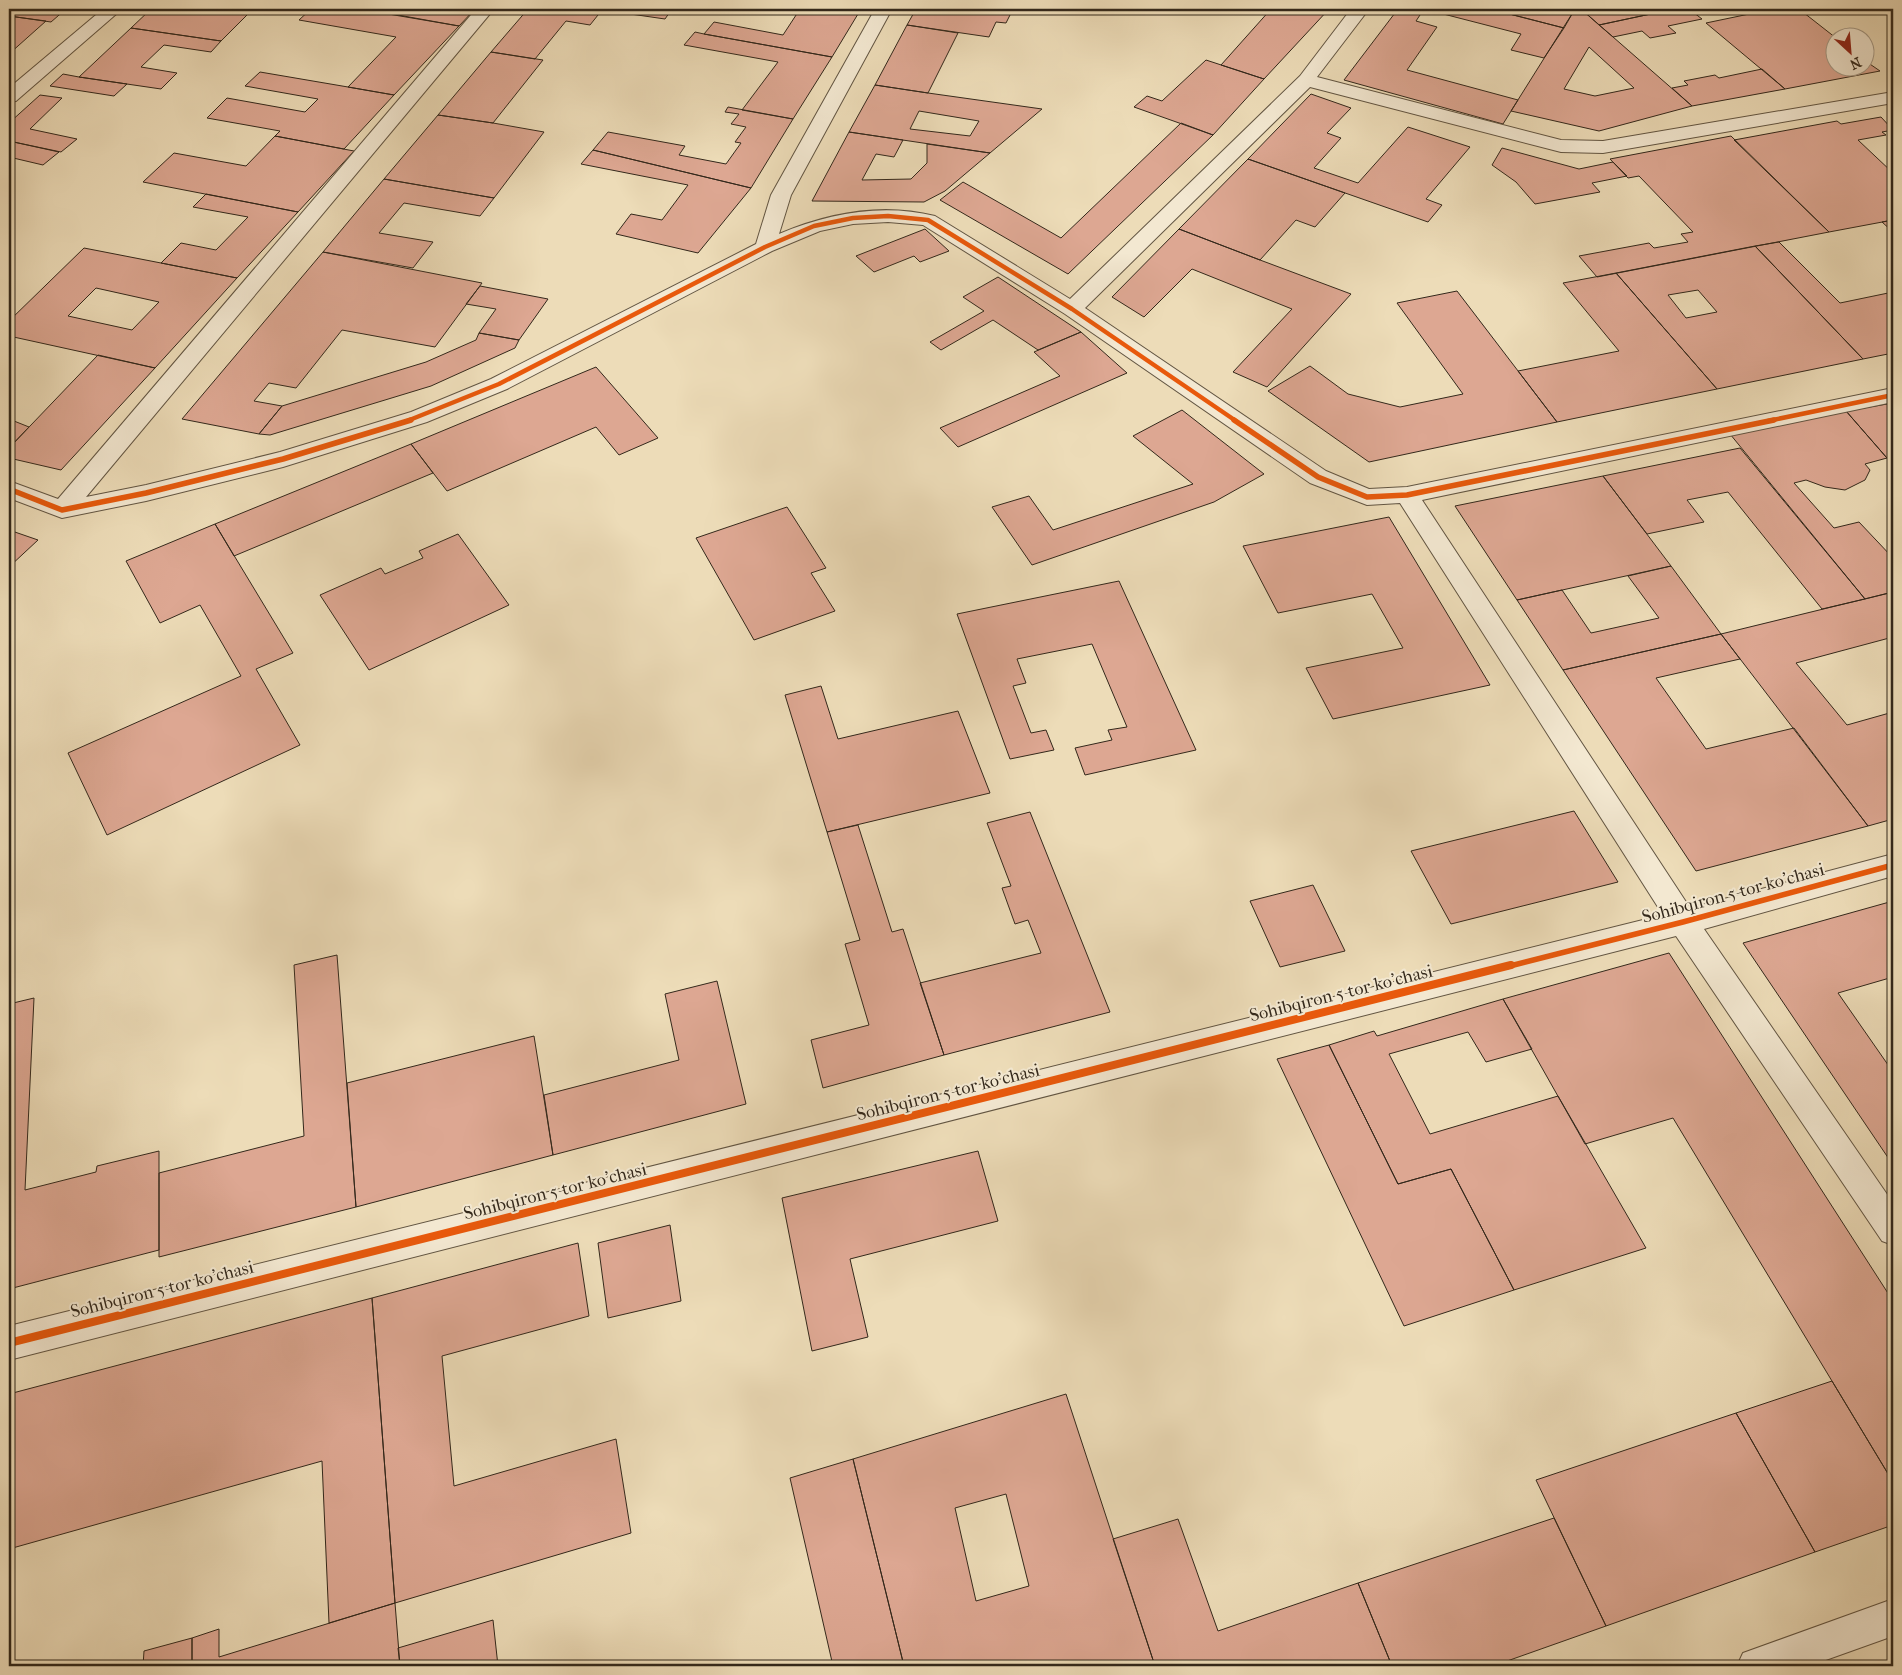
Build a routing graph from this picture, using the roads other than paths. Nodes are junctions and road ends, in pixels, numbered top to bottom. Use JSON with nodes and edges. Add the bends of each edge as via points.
{"nodes":[{"id":1,"x":112,"y":9,"type":"edge"},
{"id":2,"x":485,"y":9,"type":"edge"},
{"id":3,"x":883,"y":9,"type":"edge"},
{"id":4,"x":1360,"y":9,"type":"edge"},
{"id":5,"x":1306,"y":80,"type":"junction"},
{"id":6,"x":9,"y":97,"type":"edge"},
{"id":7,"x":1893,"y":97,"type":"edge"},
{"id":8,"x":765,"y":247,"type":"junction"},
{"id":9,"x":1072,"y":310,"type":"junction"},
{"id":10,"x":1893,"y":395,"type":"edge"},
{"id":11,"x":9,"y":489,"type":"edge"},
{"id":12,"x":1407,"y":496,"type":"junction"},
{"id":13,"x":62,"y":510,"type":"junction"},
{"id":14,"x":1893,"y":865,"type":"edge"},
{"id":15,"x":1684,"y":922,"type":"junction"},
{"id":16,"x":1893,"y":1230,"type":"edge"},
{"id":17,"x":9,"y":1343,"type":"edge"},
{"id":18,"x":1893,"y":1618,"type":"edge"},
{"id":19,"x":1756,"y":1666,"type":"edge"}],
"edges":[{"from":1,"to":6,"type":"street"},
{"from":2,"to":13,"type":"street"},
{"from":3,"to":8,"type":"street","via":[[781,195]]},
{"from":4,"to":5,"type":"street"},
{"from":5,"to":7,"type":"street","via":[[1561,146],[1603,147]]},
{"from":5,"to":9,"type":"street"},
{"from":8,"to":9,"type":"street","via":[[814,226],[853,218],[888,216],[928,220]]},
{"from":8,"to":13,"type":"street","via":[[499,384],[419,418],[274,461]]},
{"from":9,"to":12,"type":"street","via":[[1318,477],[1367,497]]},
{"from":10,"to":12,"type":"street"},
{"from":11,"to":13,"type":"street"},
{"from":12,"to":15,"type":"street"},
{"from":14,"to":15,"type":"street","name":"Sohibqiron 5-tor ko'chasi"},
{"from":15,"to":16,"type":"street"},
{"from":15,"to":17,"type":"street","name":"Sohibqiron 5-tor ko'chasi"},
{"from":18,"to":19,"type":"street"}]}
